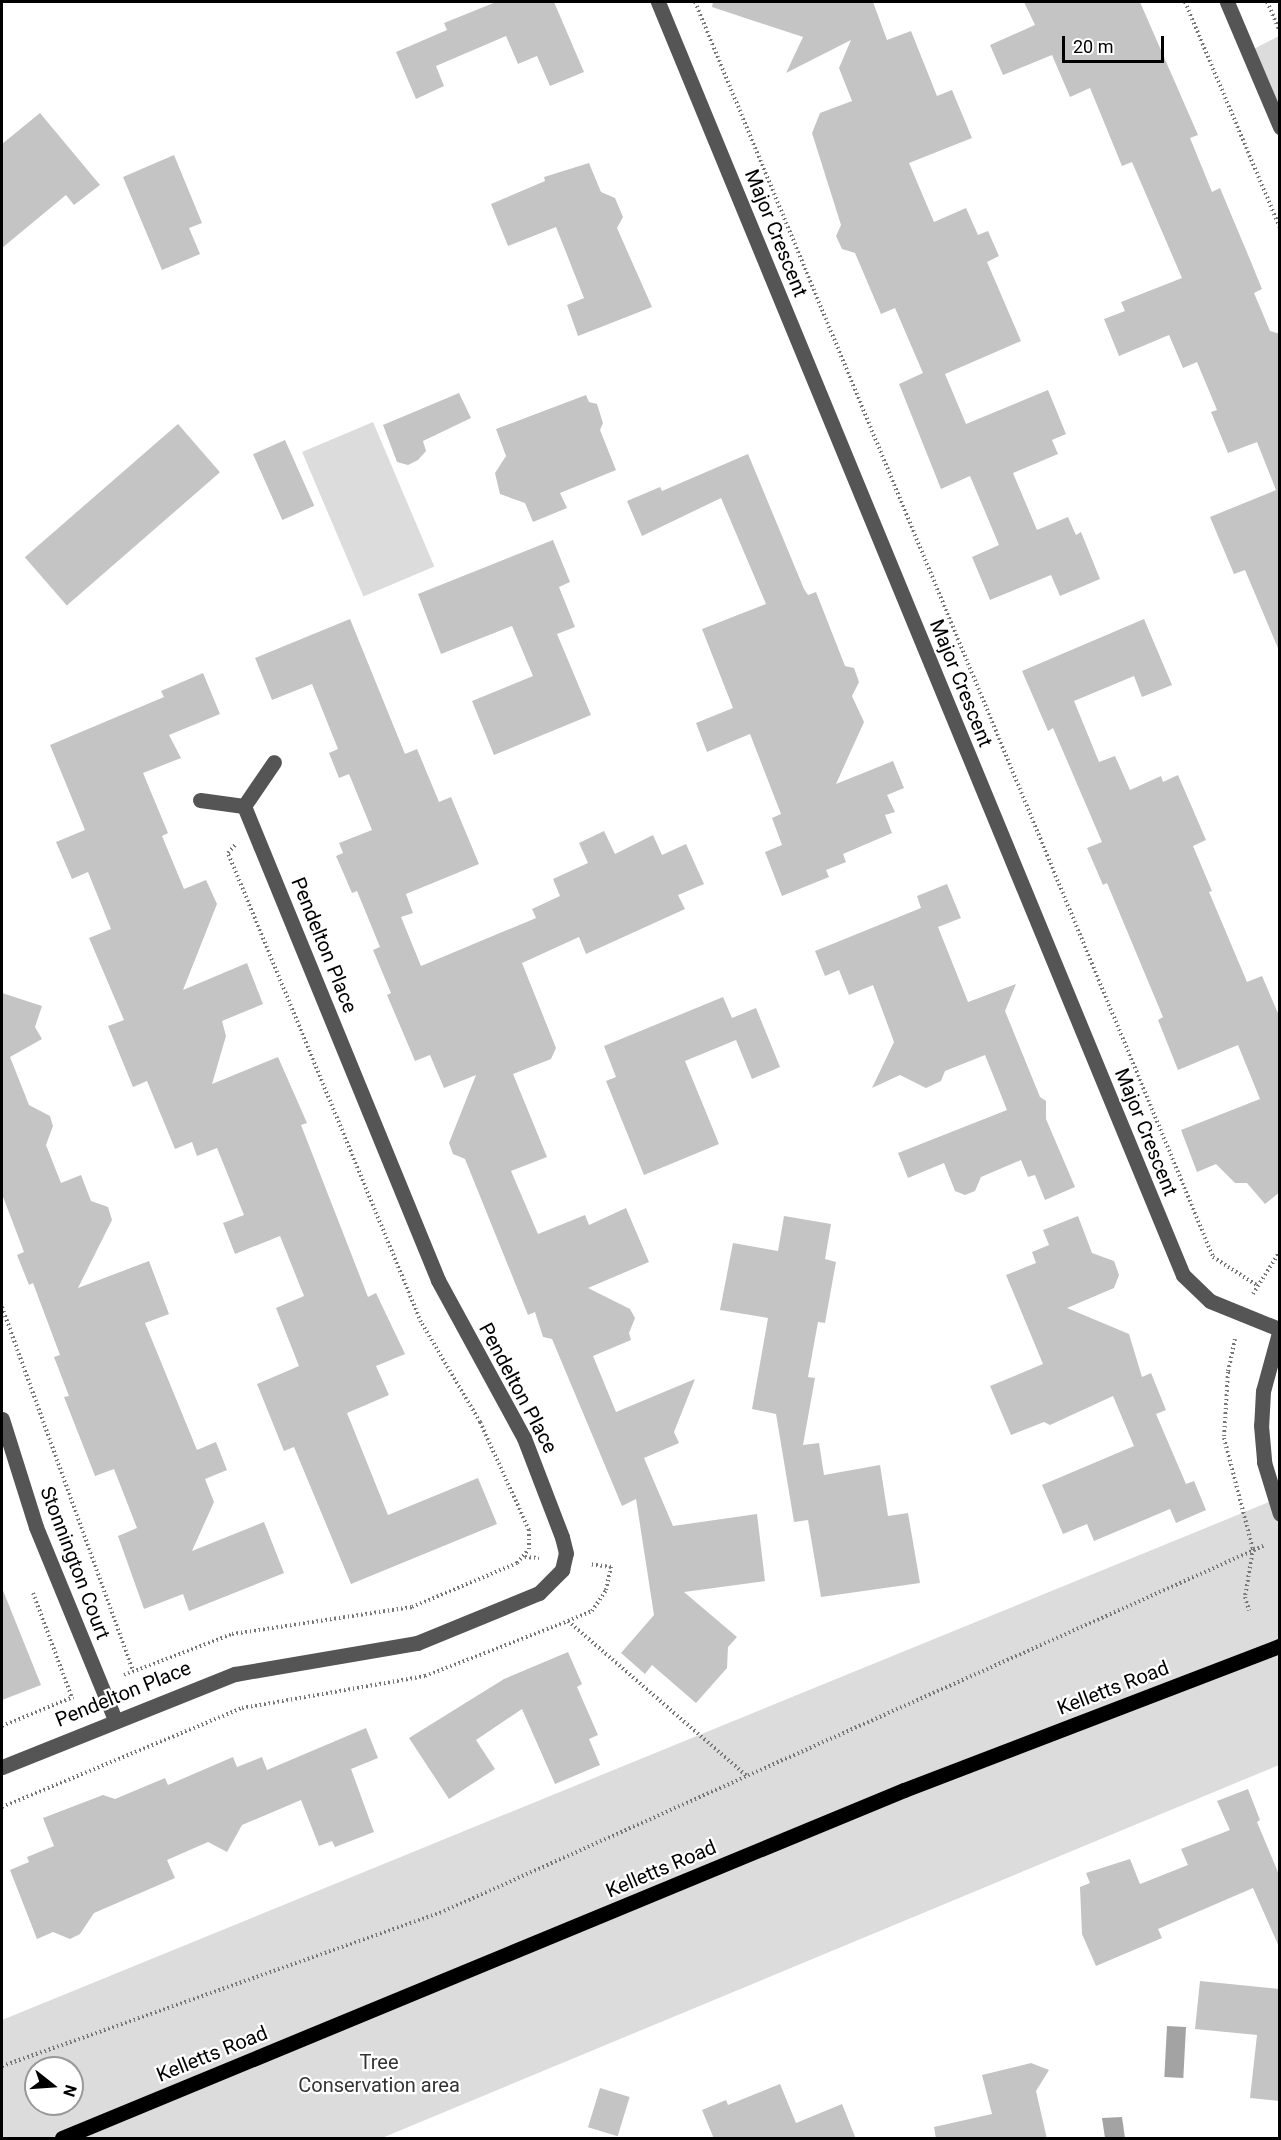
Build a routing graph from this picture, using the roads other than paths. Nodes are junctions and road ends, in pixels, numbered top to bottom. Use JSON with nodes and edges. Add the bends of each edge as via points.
{"nodes":[{"id":1,"x":658,"y":2,"type":"edge"},
{"id":2,"x":1227,"y":2,"type":"edge"},
{"id":3,"x":1280,"y":127,"type":"edge"},
{"id":4,"x":274,"y":762,"type":"dead end"},
{"id":5,"x":200,"y":800,"type":"dead end"},
{"id":6,"x":244,"y":806,"type":"junction"},
{"id":7,"x":1279,"y":1329,"type":"edge"},
{"id":8,"x":2,"y":1419,"type":"edge"},
{"id":9,"x":1280,"y":1514,"type":"edge"},
{"id":10,"x":1280,"y":1646,"type":"edge"},
{"id":11,"x":115,"y":1720,"type":"junction"},
{"id":12,"x":2,"y":1767,"type":"edge"},
{"id":13,"x":62,"y":2139,"type":"edge"}],
"edges":[{"from":1,"to":7,"type":"street","name":"Major Crescent","via":[[1180,1269],[1190,1286],[1210,1302]]},
{"from":2,"to":3,"type":"street"},
{"from":4,"to":6,"type":"street"},
{"from":5,"to":6,"type":"street"},
{"from":6,"to":11,"type":"street","name":"Pendelton Place","via":[[438,1280],[524,1438],[555,1512],[566,1553],[562,1570],[539,1593],[442,1634],[417,1643],[235,1674]]},
{"from":7,"to":9,"type":"street","via":[[1263,1391],[1261,1425],[1264,1462]]},
{"from":8,"to":11,"type":"street","name":"Stonnington Court","via":[[36,1527]]},
{"from":10,"to":13,"type":"main road","name":"Kelletts Road","via":[[904,1790]]},
{"from":11,"to":12,"type":"street","name":"Pendelton Place"}]}
